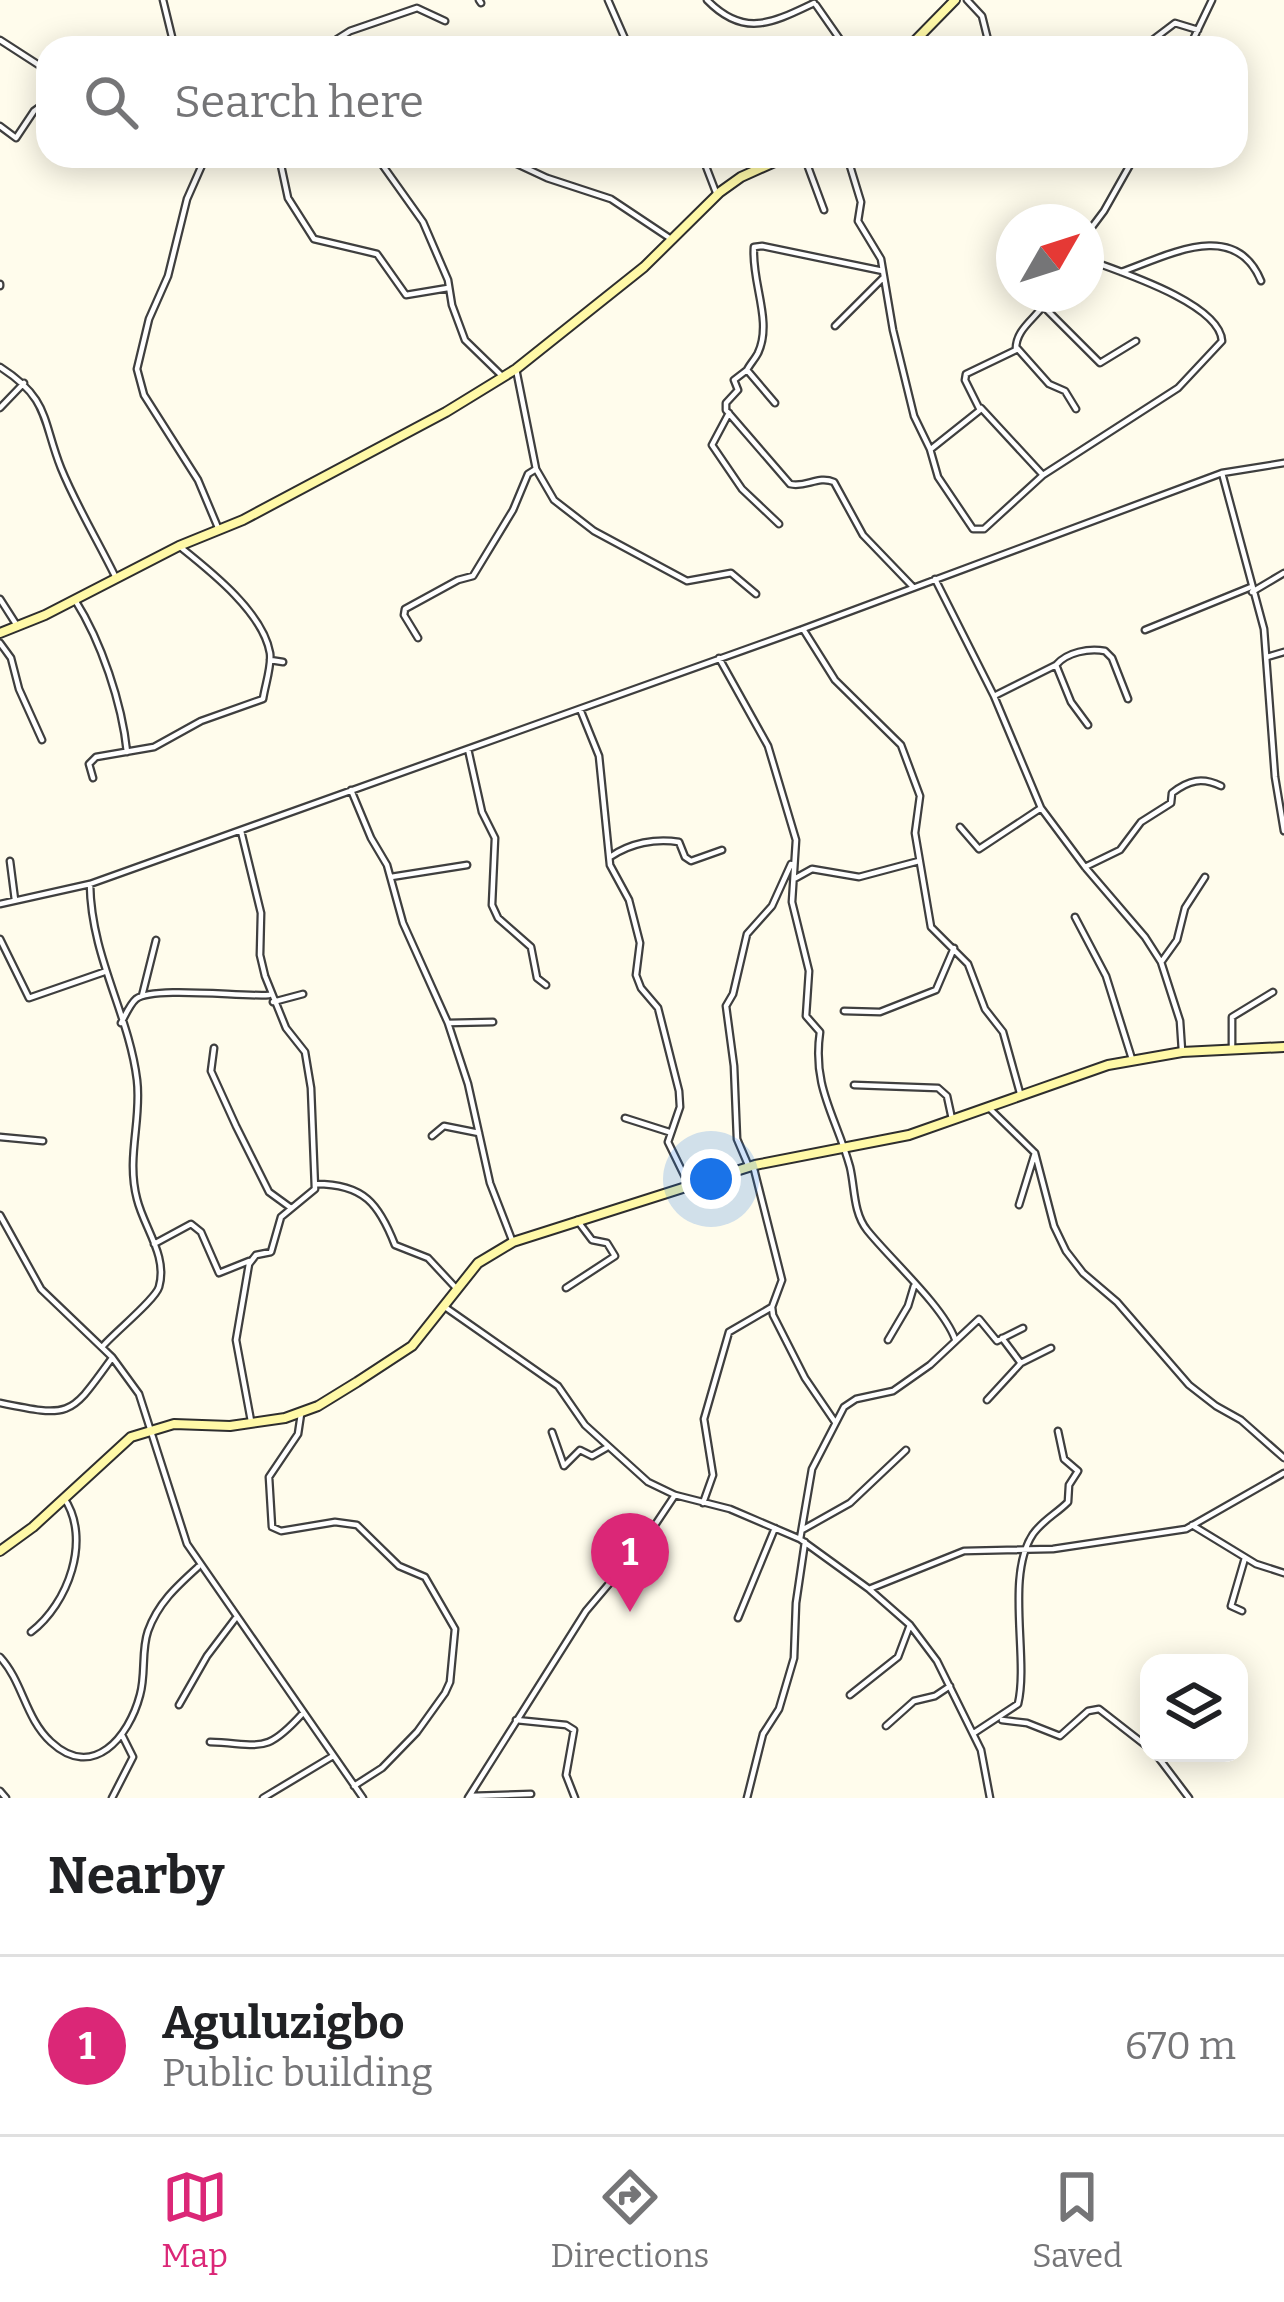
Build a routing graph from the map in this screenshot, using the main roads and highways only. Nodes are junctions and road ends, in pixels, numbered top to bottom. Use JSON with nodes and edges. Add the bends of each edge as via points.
{"nodes":[{"id":1,"x":955,"y":0,"type":"edge"},
{"id":2,"x":920,"y":36,"type":"edge"},
{"id":3,"x":761,"y":168,"type":"edge"},
{"id":4,"x":0,"y":633,"type":"edge"},
{"id":5,"x":1284,"y":1046,"type":"edge"},
{"id":6,"x":0,"y":1551,"type":"edge"}],
"edges":[{"from":1,"to":2,"type":"main road"},
{"from":3,"to":4,"type":"main road","via":[[717,195],[608,298],[446,412]]},
{"from":5,"to":6,"type":"main road","via":[[1132,1059],[909,1135],[751,1166],[513,1242],[478,1263],[398,1357],[301,1414],[131,1437]]}]}
